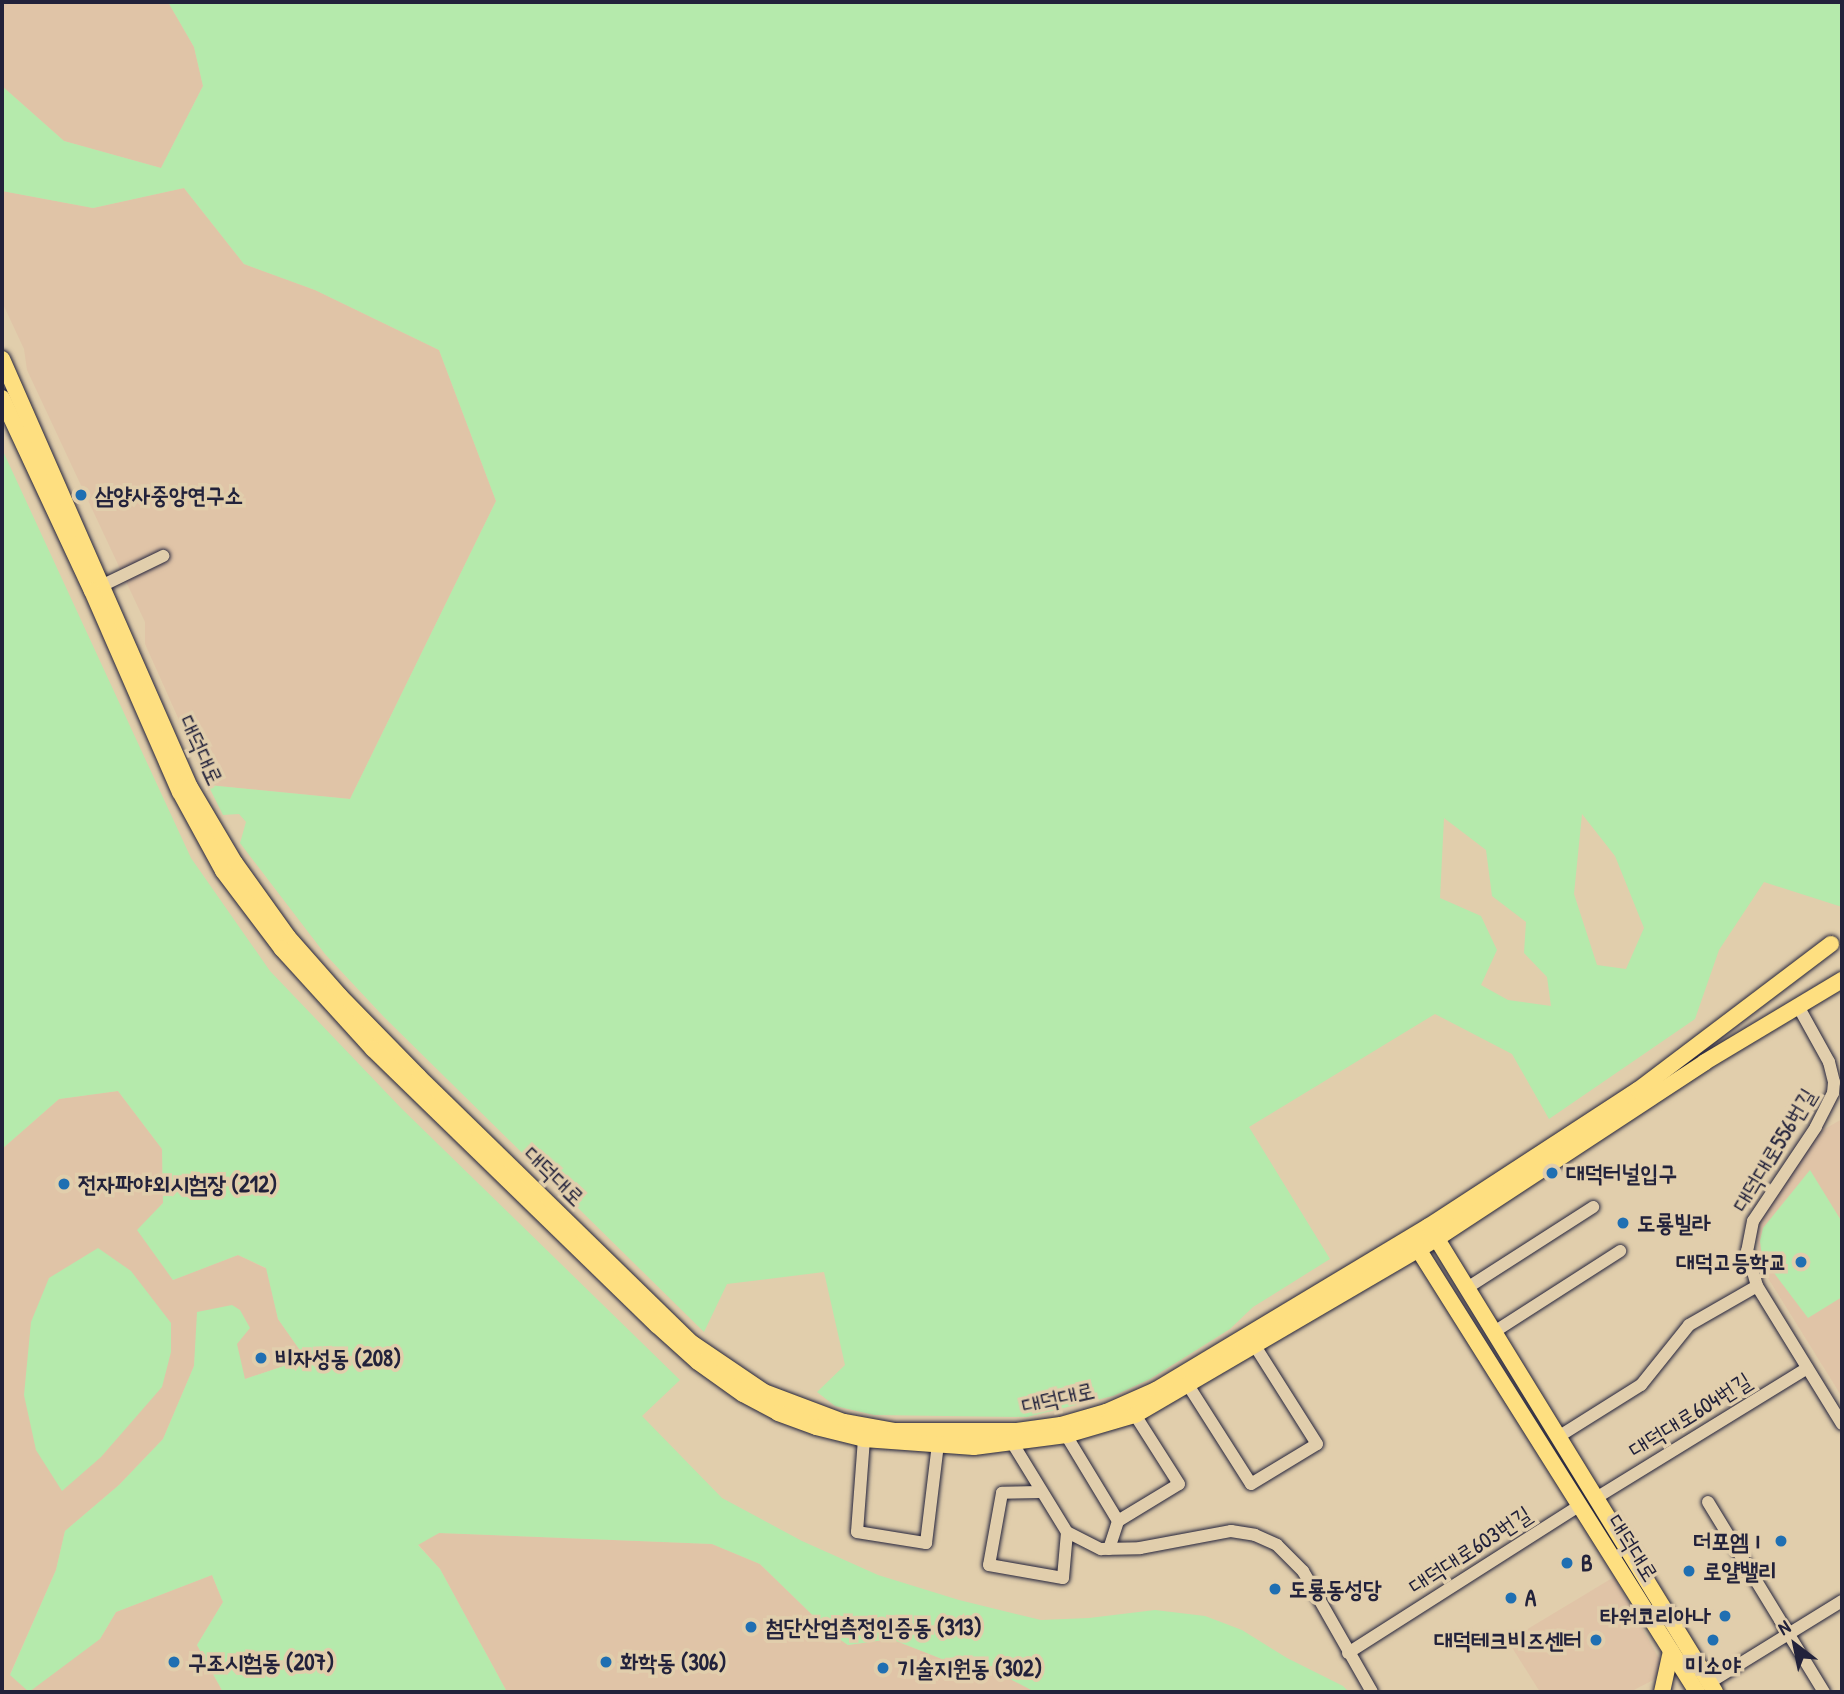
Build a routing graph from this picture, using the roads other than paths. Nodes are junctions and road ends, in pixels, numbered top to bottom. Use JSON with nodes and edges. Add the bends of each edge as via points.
{"nodes":[{"id":1,"x":2,"y":359,"type":"edge"},
{"id":2,"x":2,"y":398,"type":"edge"},
{"id":3,"x":163,"y":556,"type":"dead end"},
{"id":4,"x":98,"y":587,"type":"junction"},
{"id":5,"x":1831,"y":944,"type":"dead end"},
{"id":6,"x":1842,"y":980,"type":"edge"},
{"id":7,"x":1798,"y":1006,"type":"junction"},
{"id":8,"x":1593,"y":1207,"type":"dead end"},
{"id":9,"x":1433,"y":1232,"type":"junction"},
{"id":10,"x":1415,"y":1243,"type":"junction"},
{"id":11,"x":1620,"y":1251,"type":"dead end"},
{"id":12,"x":1757,"y":1286,"type":"junction"},
{"id":13,"x":1467,"y":1288,"type":"junction"},
{"id":14,"x":1494,"y":1332,"type":"junction"},
{"id":15,"x":1255,"y":1346,"type":"junction"},
{"id":16,"x":1807,"y":1368,"type":"junction"},
{"id":17,"x":1188,"y":1385,"type":"junction"},
{"id":18,"x":1135,"y":1415,"type":"junction"},
{"id":19,"x":1842,"y":1424,"type":"edge"},
{"id":20,"x":1066,"y":1435,"type":"junction"},
{"id":21,"x":1558,"y":1437,"type":"junction"},
{"id":22,"x":864,"y":1439,"type":"junction"},
{"id":23,"x":938,"y":1444,"type":"junction"},
{"id":24,"x":1013,"y":1444,"type":"junction"},
{"id":25,"x":1041,"y":1492,"type":"junction"},
{"id":26,"x":1596,"y":1498,"type":"junction"},
{"id":27,"x":1708,"y":1502,"type":"dead end"},
{"id":28,"x":1580,"y":1505,"type":"junction"},
{"id":29,"x":1118,"y":1521,"type":"junction"},
{"id":30,"x":1067,"y":1532,"type":"junction"},
{"id":31,"x":1109,"y":1549,"type":"junction"},
{"id":32,"x":1842,"y":1601,"type":"edge"},
{"id":33,"x":1789,"y":1634,"type":"junction"},
{"id":34,"x":1671,"y":1651,"type":"junction"},
{"id":35,"x":1348,"y":1653,"type":"junction"},
{"id":36,"x":1701,"y":1690,"type":"edge"},
{"id":37,"x":1372,"y":1692,"type":"edge"},
{"id":38,"x":1662,"y":1692,"type":"edge"},
{"id":39,"x":1824,"y":1692,"type":"edge"}],
"edges":[{"from":1,"to":4,"type":"main road","name":"대덕대로"},
{"from":2,"to":4,"type":"main road","name":"대덕대로"},
{"from":3,"to":4,"type":"street"},
{"from":4,"to":10,"type":"main road","name":"대덕대로","via":[[190,787],[235,863],[288,937],[419,1077],[692,1343],[764,1392],[844,1422],[895,1432],[1017,1431],[1061,1425],[1156,1390]]},
{"from":4,"to":22,"type":"main road","name":"대덕대로","via":[[180,792],[223,871],[320,993],[698,1362],[778,1413]]},
{"from":5,"to":9,"type":"main road","via":[[1637,1090]]},
{"from":6,"to":7,"type":"main road"},
{"from":7,"to":9,"type":"main road"},
{"from":7,"to":12,"type":"street","name":"대덕대로556번길","via":[[1829,1062],[1833,1093],[1754,1222],[1747,1251]]},
{"from":8,"to":13,"type":"street"},
{"from":9,"to":10,"type":"main road","name":"대덕대로"},
{"from":9,"to":13,"type":"main road","name":"대덕대로"},
{"from":10,"to":15,"type":"main road","name":"대덕대로"},
{"from":10,"to":28,"type":"main road","name":"대덕대로"},
{"from":11,"to":14,"type":"street"},
{"from":12,"to":16,"type":"street","name":"대덕대로556번길"},
{"from":12,"to":21,"type":"street","via":[[1689,1325],[1642,1385]]},
{"from":13,"to":14,"type":"main road","name":"대덕대로"},
{"from":14,"to":21,"type":"main road","name":"대덕대로"},
{"from":15,"to":17,"type":"main road","name":"대덕대로"},
{"from":15,"to":17,"type":"street","via":[[1317,1444],[1251,1484]]},
{"from":16,"to":19,"type":"street","name":"대덕대로556번길"},
{"from":16,"to":26,"type":"street","name":"대덕대로604번길"},
{"from":17,"to":18,"type":"main road","name":"대덕대로"},
{"from":18,"to":20,"type":"main road","name":"대덕대로"},
{"from":18,"to":29,"type":"street","via":[[1179,1485]]},
{"from":20,"to":24,"type":"main road","name":"대덕대로"},
{"from":20,"to":29,"type":"street"},
{"from":21,"to":26,"type":"main road","name":"대덕대로"},
{"from":22,"to":23,"type":"main road","name":"대덕대로"},
{"from":22,"to":23,"type":"street","via":[[856,1532],[926,1544]]},
{"from":23,"to":24,"type":"main road","name":"대덕대로"},
{"from":24,"to":25,"type":"street"},
{"from":25,"to":30,"type":"street"},
{"from":25,"to":30,"type":"street","via":[[1002,1493],[989,1565],[1063,1578]]},
{"from":26,"to":36,"type":"main road","name":"대덕대로"},
{"from":27,"to":33,"type":"street"},
{"from":28,"to":34,"type":"main road","name":"대덕대로"},
{"from":28,"to":35,"type":"street","name":"대덕대로603번길"},
{"from":29,"to":31,"type":"street"},
{"from":30,"to":31,"type":"street"},
{"from":31,"to":35,"type":"street","via":[[1231,1531],[1278,1545],[1294,1560]]},
{"from":32,"to":33,"type":"street"},
{"from":33,"to":36,"type":"street"},
{"from":33,"to":39,"type":"street"},
{"from":34,"to":36,"type":"main road","name":"대덕대로"},
{"from":34,"to":38,"type":"main road"},
{"from":35,"to":37,"type":"street"}]}
